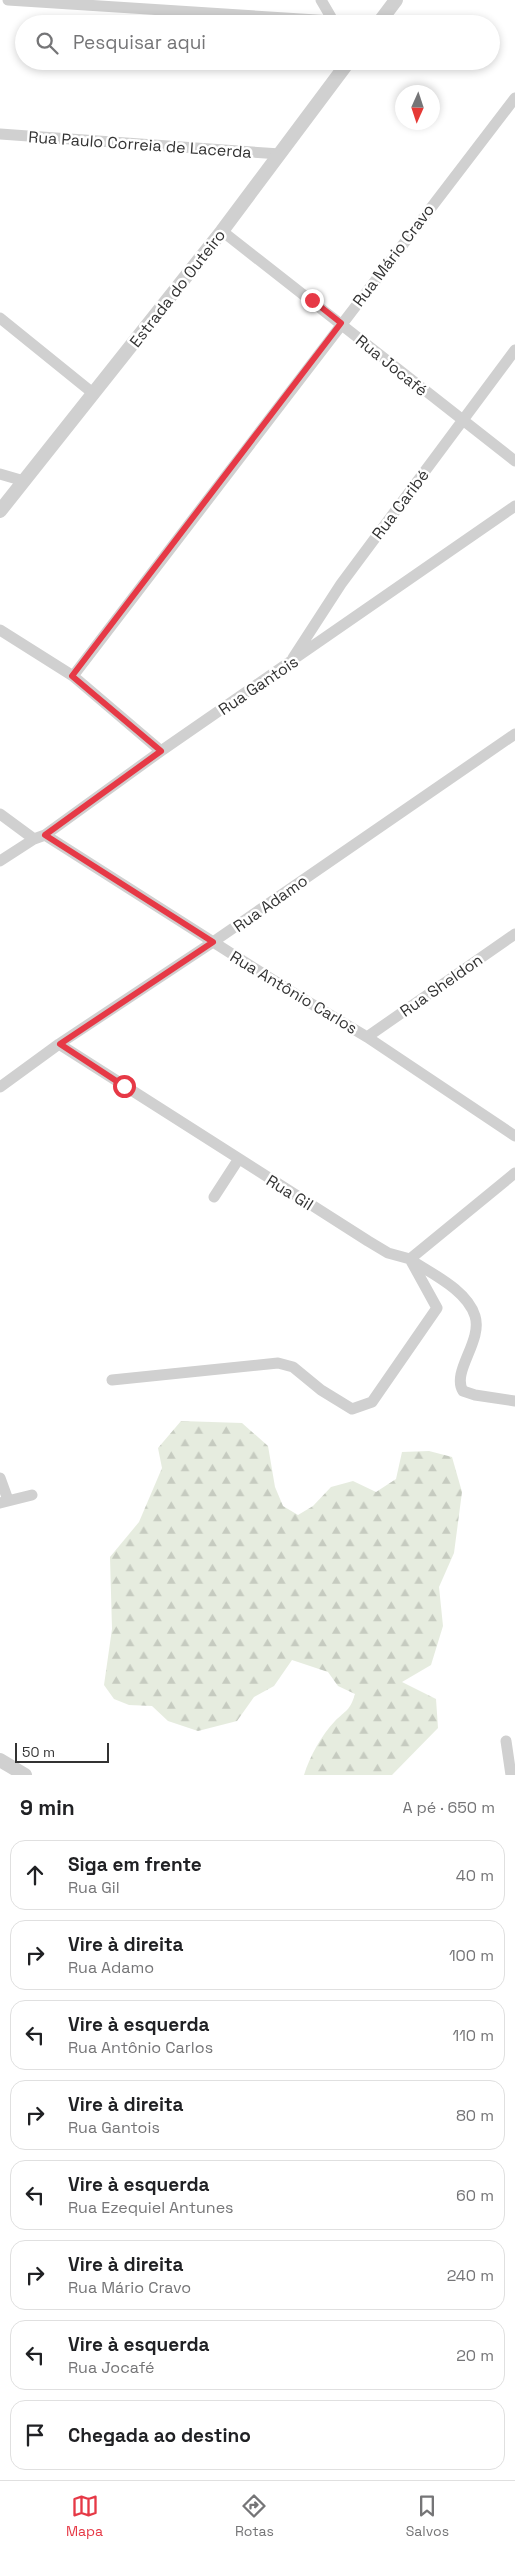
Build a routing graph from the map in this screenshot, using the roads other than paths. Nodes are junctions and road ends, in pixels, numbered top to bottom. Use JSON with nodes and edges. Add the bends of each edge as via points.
{"nodes":[{"id":1,"x":8,"y":0,"type":"edge"},
{"id":2,"x":188,"y":0,"type":"edge"},
{"id":3,"x":321,"y":0,"type":"edge"},
{"id":4,"x":396,"y":0,"type":"edge"},
{"id":5,"x":78,"y":2,"type":"edge"},
{"id":6,"x":186,"y":12,"type":"junction"},
{"id":7,"x":226,"y":15,"type":"edge"},
{"id":8,"x":329,"y":15,"type":"edge"},
{"id":9,"x":385,"y":15,"type":"edge"},
{"id":10,"x":342,"y":70,"type":"edge"},
{"id":11,"x":515,"y":98,"type":"edge"},
{"id":12,"x":0,"y":134,"type":"edge"},
{"id":13,"x":280,"y":154,"type":"junction"},
{"id":14,"x":222,"y":232,"type":"junction"},
{"id":15,"x":0,"y":318,"type":"edge"},
{"id":16,"x":341,"y":323,"type":"junction"},
{"id":17,"x":515,"y":350,"type":"edge"},
{"id":18,"x":94,"y":394,"type":"junction"},
{"id":19,"x":461,"y":421,"type":"junction"},
{"id":20,"x":515,"y":461,"type":"edge"},
{"id":21,"x":0,"y":474,"type":"edge"},
{"id":22,"x":24,"y":481,"type":"junction"},
{"id":23,"x":515,"y":506,"type":"edge"},
{"id":24,"x":0,"y":511,"type":"edge"},
{"id":25,"x":0,"y":630,"type":"edge"},
{"id":26,"x":291,"y":662,"type":"junction"},
{"id":27,"x":72,"y":676,"type":"junction"},
{"id":28,"x":515,"y":734,"type":"edge"},
{"id":29,"x":161,"y":751,"type":"junction"},
{"id":30,"x":0,"y":814,"type":"edge"},
{"id":31,"x":40,"y":837,"type":"junction"},
{"id":32,"x":0,"y":862,"type":"edge"},
{"id":33,"x":515,"y":934,"type":"edge"},
{"id":34,"x":213,"y":942,"type":"junction"},
{"id":35,"x":367,"y":1036,"type":"junction"},
{"id":36,"x":60,"y":1044,"type":"junction"},
{"id":37,"x":0,"y":1087,"type":"edge"},
{"id":38,"x":515,"y":1136,"type":"edge"},
{"id":39,"x":238,"y":1160,"type":"junction"},
{"id":40,"x":515,"y":1173,"type":"edge"},
{"id":41,"x":214,"y":1197,"type":"dead end"},
{"id":42,"x":410,"y":1259,"type":"junction"},
{"id":43,"x":112,"y":1380,"type":"dead end"},
{"id":44,"x":515,"y":1401,"type":"edge"},
{"id":45,"x":0,"y":1478,"type":"edge"},
{"id":46,"x":32,"y":1495,"type":"dead end"},
{"id":47,"x":4,"y":1502,"type":"edge"},
{"id":48,"x":506,"y":1741,"type":"dead end"},
{"id":49,"x":0,"y":1760,"type":"edge"},
{"id":50,"x":25,"y":1775,"type":"edge"},
{"id":51,"x":511,"y":1775,"type":"edge"}],
"edges":[{"from":1,"to":5,"type":"street"},
{"from":2,"to":6,"type":"street"},
{"from":3,"to":8,"type":"street"},
{"from":4,"to":9,"type":"street"},
{"from":5,"to":6,"type":"street"},
{"from":6,"to":7,"type":"street"},
{"from":10,"to":13,"type":"street","name":"Estrada do Outeiro"},
{"from":11,"to":16,"type":"street","name":"Rua Mário Cravo"},
{"from":12,"to":13,"type":"street","name":"Rua Paulo Correia de Lacerda"},
{"from":13,"to":14,"type":"street","name":"Estrada do Outeiro"},
{"from":14,"to":16,"type":"street","name":"Rua Jocafé"},
{"from":14,"to":18,"type":"street","name":"Estrada do Outeiro"},
{"from":15,"to":18,"type":"street"},
{"from":16,"to":19,"type":"street","name":"Rua Jocafé"},
{"from":16,"to":27,"type":"street","name":"Rua Mário Cravo"},
{"from":17,"to":19,"type":"street","name":"Rua Caribé"},
{"from":18,"to":22,"type":"street","name":"Estrada do Outeiro"},
{"from":19,"to":20,"type":"street","name":"Rua Jocafé"},
{"from":19,"to":26,"type":"street","name":"Rua Caribé","via":[[340,584]]},
{"from":21,"to":22,"type":"street"},
{"from":22,"to":24,"type":"street","name":"Estrada do Outeiro"},
{"from":23,"to":26,"type":"street","name":"Rua Gantois"},
{"from":25,"to":27,"type":"street"},
{"from":26,"to":29,"type":"street","name":"Rua Gantois"},
{"from":27,"to":29,"type":"street"},
{"from":28,"to":34,"type":"street","name":"Rua Adamo"},
{"from":29,"to":31,"type":"street","name":"Rua Gantois"},
{"from":30,"to":31,"type":"street","name":"Rua Antônio Carlos"},
{"from":31,"to":32,"type":"street","name":"Rua Gantois"},
{"from":31,"to":34,"type":"street","name":"Rua Antônio Carlos"},
{"from":33,"to":35,"type":"street","name":"Rua Sheldon"},
{"from":34,"to":35,"type":"street","name":"Rua Antônio Carlos"},
{"from":34,"to":36,"type":"street","name":"Rua Adamo"},
{"from":35,"to":38,"type":"street","name":"Rua Antônio Carlos"},
{"from":36,"to":37,"type":"street","name":"Rua Adamo"},
{"from":36,"to":39,"type":"street","name":"Rua Gil"},
{"from":39,"to":41,"type":"street"},
{"from":39,"to":42,"type":"street","name":"Rua Gil","via":[[388,1253]]},
{"from":40,"to":42,"type":"street"},
{"from":42,"to":43,"type":"street","via":[[437,1308],[372,1402],[352,1409],[293,1368],[278,1363]]},
{"from":42,"to":44,"type":"street","name":"Rua Gil","via":[[450,1285],[475,1316],[472,1348],[461,1374],[463,1391]]},
{"from":45,"to":47,"type":"street"},
{"from":46,"to":47,"type":"street"},
{"from":48,"to":51,"type":"street"},
{"from":49,"to":50,"type":"street"}]}
